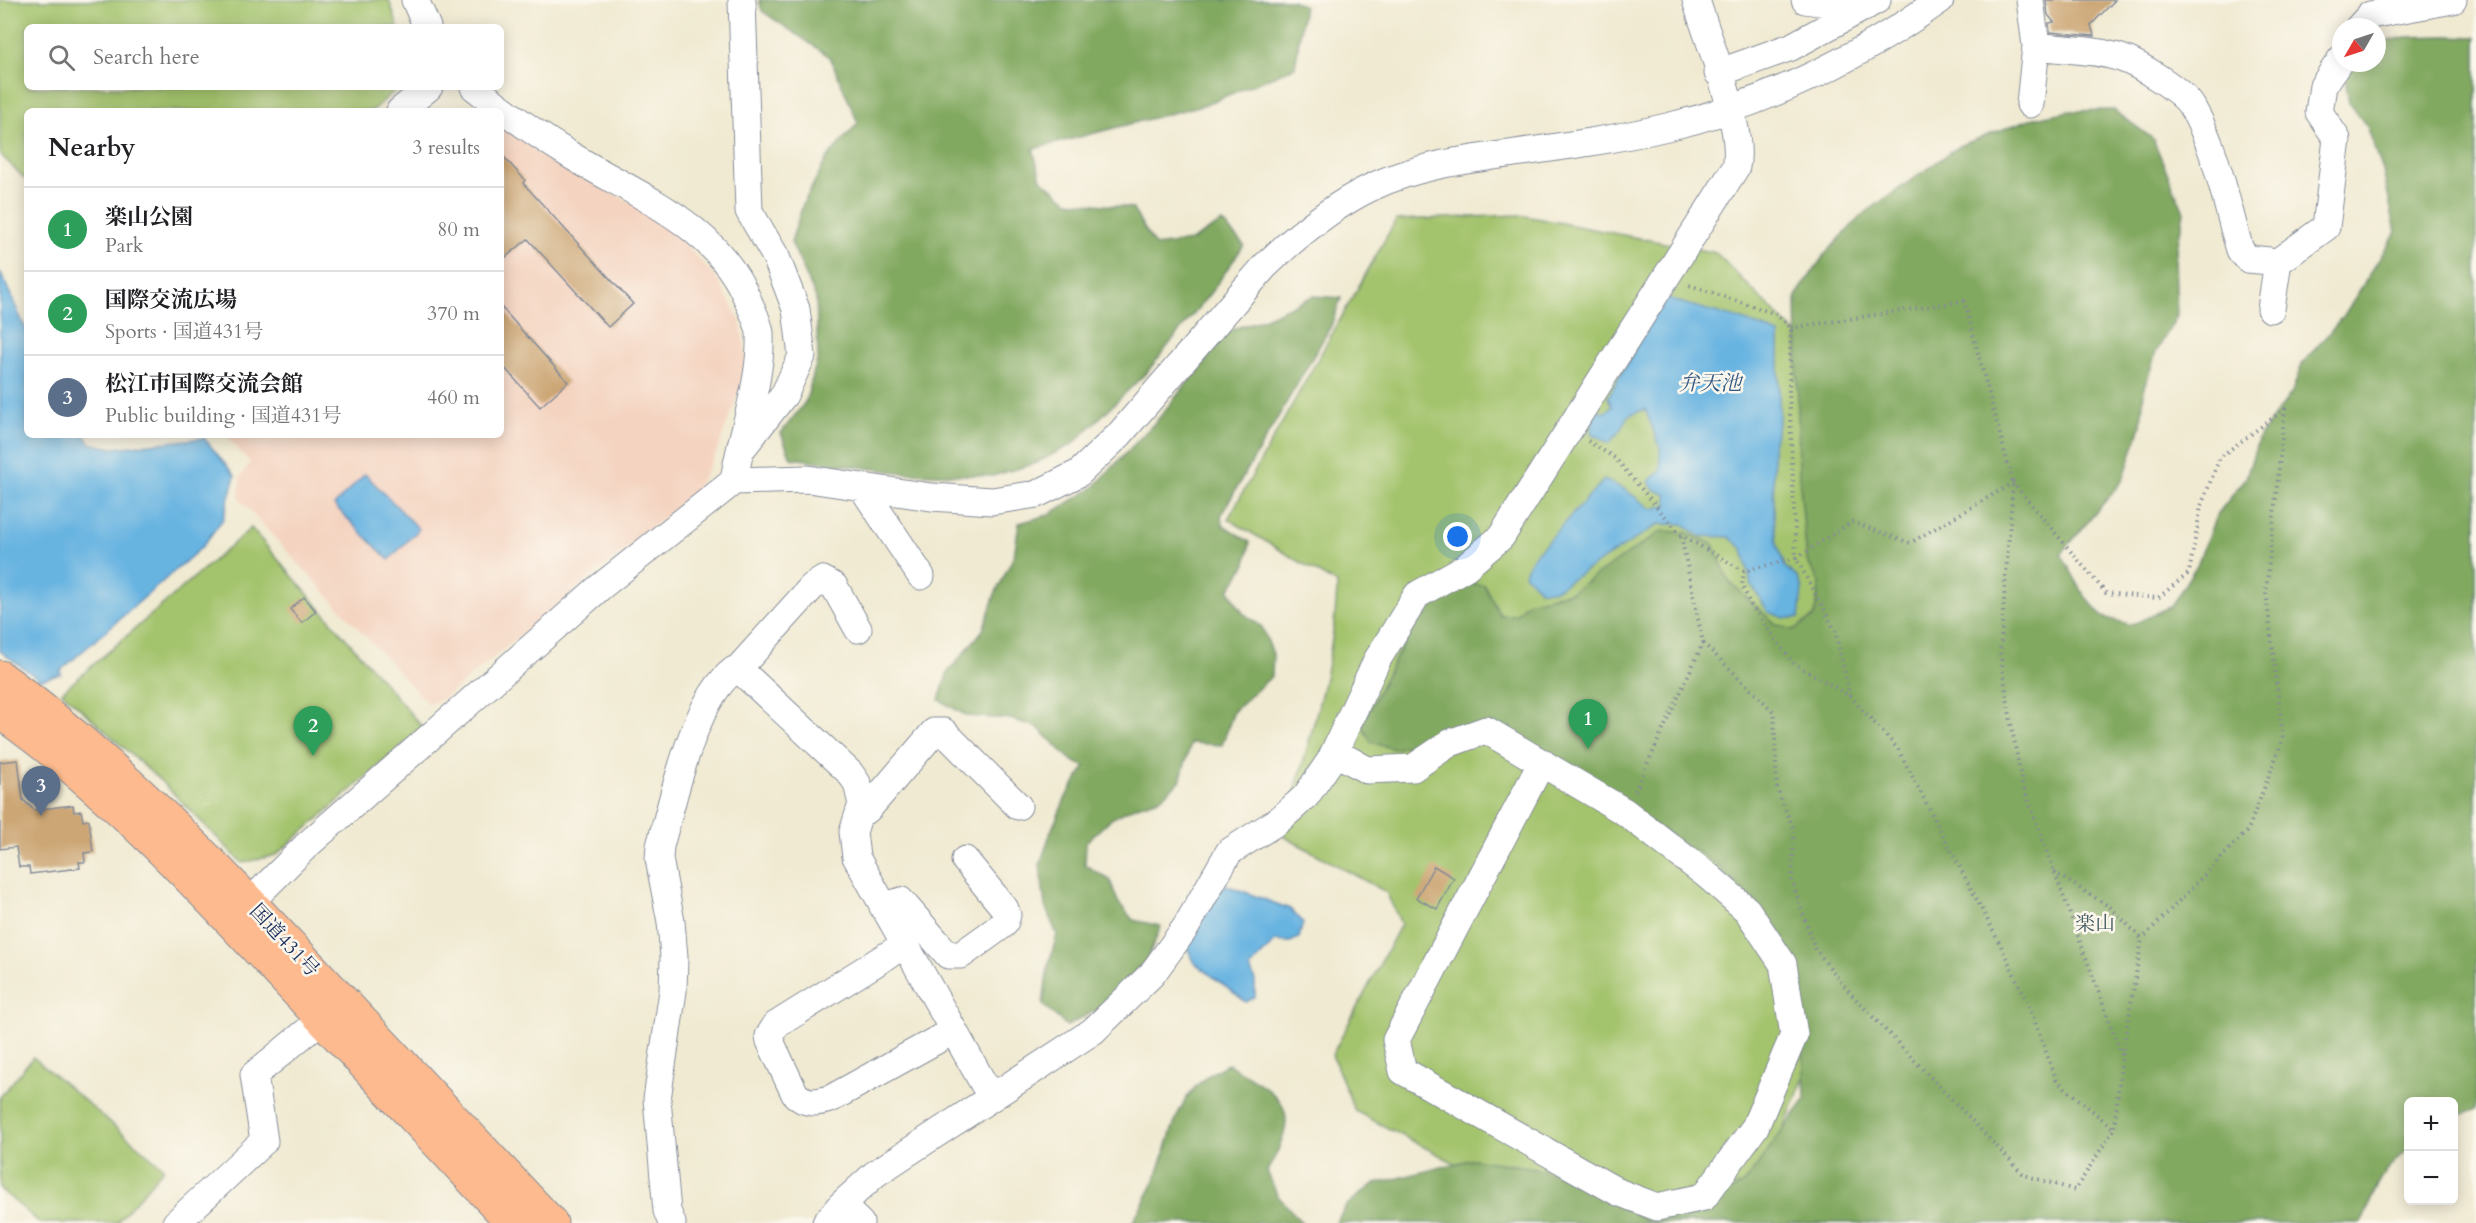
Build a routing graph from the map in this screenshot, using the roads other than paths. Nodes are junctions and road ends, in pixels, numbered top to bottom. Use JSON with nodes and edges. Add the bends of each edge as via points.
{"nodes":[{"id":1,"x":415,"y":0,"type":"edge"},
{"id":2,"x":742,"y":0,"type":"edge"},
{"id":3,"x":1696,"y":0,"type":"edge"},
{"id":4,"x":1805,"y":0,"type":"edge"},
{"id":5,"x":1940,"y":0,"type":"edge"},
{"id":6,"x":2030,"y":0,"type":"edge"},
{"id":7,"x":2453,"y":0,"type":"edge"},
{"id":8,"x":1859,"y":4,"type":"edge"},
{"id":9,"x":2367,"y":18,"type":"edge"},
{"id":10,"x":426,"y":24,"type":"edge"},
{"id":11,"x":2036,"y":46,"type":"junction"},
{"id":12,"x":2332,"y":72,"type":"edge"},
{"id":13,"x":1718,"y":73,"type":"junction"},
{"id":14,"x":425,"y":90,"type":"edge"},
{"id":15,"x":478,"y":90,"type":"edge"},
{"id":16,"x":2030,"y":104,"type":"dead end"},
{"id":17,"x":404,"y":108,"type":"edge"},
{"id":18,"x":500,"y":108,"type":"edge"},
{"id":19,"x":1730,"y":109,"type":"junction"},
{"id":20,"x":504,"y":111,"type":"edge"},
{"id":21,"x":2275,"y":264,"type":"junction"},
{"id":22,"x":2271,"y":309,"type":"dead end"},
{"id":23,"x":738,"y":454,"type":"junction"},
{"id":24,"x":734,"y":481,"type":"junction"},
{"id":25,"x":862,"y":487,"type":"junction"},
{"id":26,"x":921,"y":576,"type":"dead end"},
{"id":27,"x":858,"y":629,"type":"dead end"},
{"id":28,"x":737,"y":670,"type":"junction"},
{"id":29,"x":0,"y":677,"type":"edge"},
{"id":30,"x":0,"y":712,"type":"edge"},
{"id":31,"x":1335,"y":752,"type":"junction"},
{"id":32,"x":1542,"y":762,"type":"junction"},
{"id":33,"x":1018,"y":806,"type":"dead end"},
{"id":34,"x":860,"y":814,"type":"junction"},
{"id":35,"x":964,"y":860,"type":"dead end"},
{"id":36,"x":883,"y":907,"type":"junction"},
{"id":37,"x":241,"y":912,"type":"junction"},
{"id":38,"x":904,"y":945,"type":"junction"},
{"id":39,"x":322,"y":1019,"type":"junction"},
{"id":40,"x":953,"y":1031,"type":"junction"},
{"id":41,"x":991,"y":1097,"type":"junction"},
{"id":42,"x":833,"y":1214,"type":"edge"},
{"id":43,"x":176,"y":1223,"type":"edge"},
{"id":44,"x":513,"y":1223,"type":"edge"},
{"id":45,"x":551,"y":1223,"type":"edge"},
{"id":46,"x":672,"y":1223,"type":"edge"},
{"id":47,"x":860,"y":1223,"type":"edge"}],
"edges":[{"from":1,"to":10,"type":"street"},
{"from":2,"to":23,"type":"street","via":[[749,211],[776,257],[796,309],[802,356],[784,395]]},
{"from":3,"to":13,"type":"street"},
{"from":4,"to":8,"type":"street"},
{"from":5,"to":19,"type":"street","via":[[1855,56]]},
{"from":6,"to":11,"type":"street"},
{"from":7,"to":9,"type":"street"},
{"from":8,"to":13,"type":"street","via":[[1791,46]]},
{"from":11,"to":16,"type":"street"},
{"from":11,"to":21,"type":"street","via":[[2120,57],[2182,95],[2192,106],[2214,160],[2240,250],[2248,259]]},
{"from":12,"to":21,"type":"street","via":[[2323,86],[2319,112],[2337,139],[2326,227]]},
{"from":13,"to":19,"type":"street"},
{"from":14,"to":17,"type":"street"},
{"from":15,"to":18,"type":"street"},
{"from":19,"to":25,"type":"street","via":[[1636,134],[1446,163],[1407,173],[1347,200],[1290,242],[1266,266],[1119,435],[1079,473],[1037,494],[992,501]]},
{"from":19,"to":31,"type":"street","via":[[1738,150],[1736,167],[1502,537],[1466,567],[1417,596],[1377,660]]},
{"from":20,"to":23,"type":"street","via":[[569,154],[661,205],[712,245],[740,280],[760,331],[756,377]]},
{"from":21,"to":22,"type":"street"},
{"from":23,"to":24,"type":"street"},
{"from":24,"to":25,"type":"street","via":[[808,479]]},
{"from":24,"to":37,"type":"street","via":[[599,588],[306,846]]},
{"from":25,"to":26,"type":"street"},
{"from":27,"to":28,"type":"street","via":[[834,586],[824,580],[812,586]]},
{"from":28,"to":34,"type":"street","via":[[850,773],[860,792]]},
{"from":28,"to":46,"type":"street","via":[[723,680],[705,706],[660,846],[674,957],[673,991],[657,1099],[667,1211]]},
{"from":29,"to":37,"type":"highway","name":"国道431号","via":[[57,719],[137,789]]},
{"from":30,"to":37,"type":"highway","name":"国道431号","via":[[41,741]]},
{"from":31,"to":32,"type":"street","via":[[1367,770],[1413,768],[1450,743],[1486,730]]},
{"from":31,"to":41,"type":"street","via":[[1306,796],[1278,821],[1229,852],[1186,927],[1152,974],[1093,1031]]},
{"from":32,"to":32,"type":"street","via":[[1396,1040],[1404,1071],[1618,1192],[1657,1207],[1704,1197],[1755,1127],[1794,1035],[1783,964],[1747,910],[1625,812]]},
{"from":33,"to":34,"type":"street","via":[[939,730]]},
{"from":34,"to":36,"type":"street","via":[[853,832],[856,857]]},
{"from":35,"to":36,"type":"street","via":[[1007,915],[1004,924],[962,955],[948,955],[900,901]]},
{"from":36,"to":38,"type":"street"},
{"from":37,"to":39,"type":"highway","name":"国道431号"},
{"from":37,"to":45,"type":"highway","name":"国道431号"},
{"from":38,"to":40,"type":"street"},
{"from":38,"to":40,"type":"street","via":[[771,1031],[770,1041],[795,1094],[801,1100],[823,1101]]},
{"from":39,"to":43,"type":"street","via":[[254,1076],[264,1141]]},
{"from":39,"to":44,"type":"highway","name":"国道431号"},
{"from":40,"to":41,"type":"street"},
{"from":41,"to":42,"type":"street","via":[[875,1174]]},
{"from":42,"to":47,"type":"street"}]}
